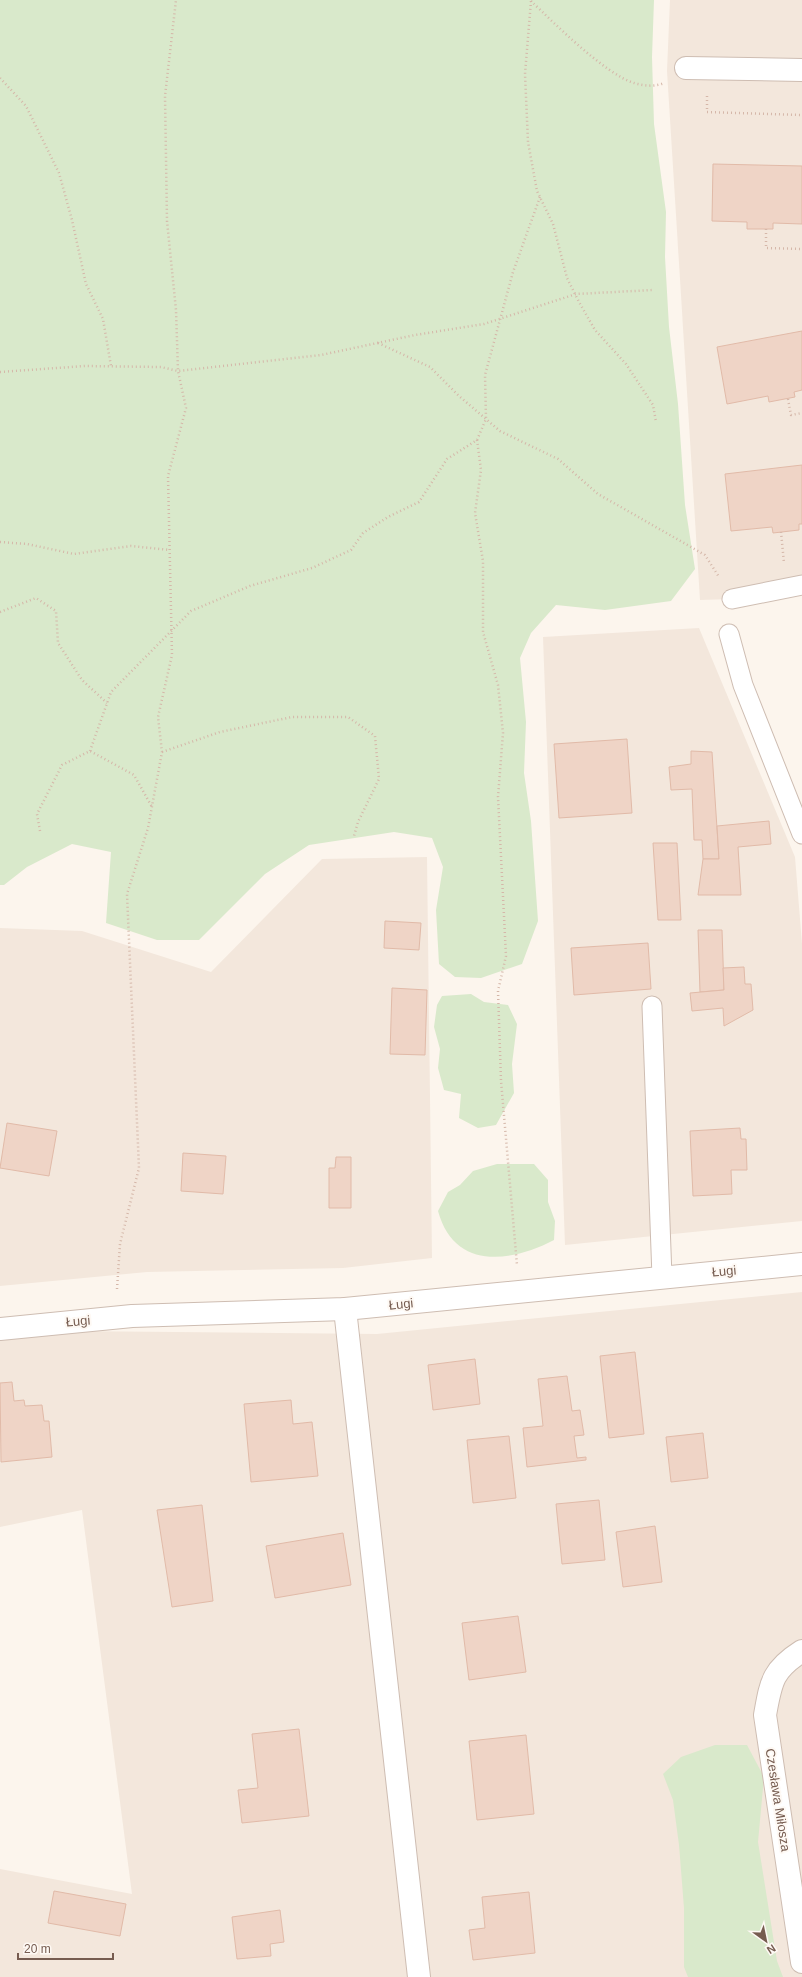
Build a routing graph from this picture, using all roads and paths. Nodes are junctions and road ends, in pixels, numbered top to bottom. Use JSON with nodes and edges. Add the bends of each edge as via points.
{"nodes":[{"id":1,"x":176,"y":0,"type":"edge"},
{"id":2,"x":531,"y":0,"type":"edge"},
{"id":3,"x":686,"y":68,"type":"joint"},
{"id":4,"x":802,"y":70,"type":"edge"},
{"id":5,"x":0,"y":78,"type":"edge"},
{"id":6,"x":707,"y":93,"type":"dead end"},
{"id":7,"x":802,"y":114,"type":"edge"},
{"id":8,"x":540,"y":197,"type":"junction"},
{"id":9,"x":766,"y":229,"type":"dead end"},
{"id":10,"x":802,"y":248,"type":"edge"},
{"id":11,"x":652,"y":290,"type":"dead end"},
{"id":12,"x":575,"y":294,"type":"junction"},
{"id":13,"x":501,"y":318,"type":"junction"},
{"id":14,"x":378,"y":343,"type":"junction"},
{"id":15,"x":111,"y":366,"type":"junction"},
{"id":16,"x":178,"y":371,"type":"junction"},
{"id":17,"x":0,"y":372,"type":"edge"},
{"id":18,"x":788,"y":399,"type":"dead end"},
{"id":19,"x":802,"y":413,"type":"edge"},
{"id":20,"x":486,"y":419,"type":"junction"},
{"id":21,"x":656,"y":422,"type":"dead end"},
{"id":22,"x":477,"y":440,"type":"junction"},
{"id":23,"x":781,"y":532,"type":"dead end"},
{"id":24,"x":0,"y":542,"type":"edge"},
{"id":25,"x":170,"y":550,"type":"junction"},
{"id":26,"x":785,"y":568,"type":"dead end"},
{"id":27,"x":802,"y":585,"type":"edge"},
{"id":28,"x":732,"y":599,"type":"joint"},
{"id":29,"x":0,"y":612,"type":"edge"},
{"id":30,"x":172,"y":632,"type":"junction"},
{"id":31,"x":729,"y":634,"type":"dead end"},
{"id":32,"x":107,"y":702,"type":"junction"},
{"id":33,"x":90,"y":751,"type":"junction"},
{"id":34,"x":162,"y":752,"type":"junction"},
{"id":35,"x":152,"y":808,"type":"junction"},
{"id":36,"x":40,"y":831,"type":"dead end"},
{"id":37,"x":802,"y":834,"type":"edge"},
{"id":38,"x":354,"y":836,"type":"dead end"},
{"id":39,"x":652,"y":1006,"type":"dead end"},
{"id":40,"x":524,"y":1264,"type":"dead end"},
{"id":41,"x":802,"y":1264,"type":"edge"},
{"id":42,"x":516,"y":1265,"type":"junction"},
{"id":43,"x":662,"y":1277,"type":"junction"},
{"id":44,"x":518,"y":1292,"type":"junction"},
{"id":45,"x":345,"y":1309,"type":"junction"},
{"id":46,"x":116,"y":1318,"type":"junction"},
{"id":47,"x":0,"y":1328,"type":"edge"},
{"id":48,"x":802,"y":1651,"type":"edge"},
{"id":49,"x":802,"y":1962,"type":"edge"},
{"id":50,"x":419,"y":1977,"type":"edge"}],
"edges":[{"from":1,"to":16,"type":"path","via":[[165,96],[167,221],[176,310]]},
{"from":2,"to":3,"type":"path","via":[[602,64],[633,83],[660,85],[672,80]]},
{"from":2,"to":8,"type":"path","via":[[525,74],[528,142]]},
{"from":3,"to":4,"type":"street"},
{"from":5,"to":15,"type":"path","via":[[26,106],[59,173],[86,284],[103,319]]},
{"from":6,"to":7,"type":"path","via":[[707,112]]},
{"from":8,"to":12,"type":"path","via":[[553,224],[567,278]]},
{"from":8,"to":13,"type":"path","via":[[513,272]]},
{"from":9,"to":10,"type":"path","via":[[766,248]]},
{"from":11,"to":12,"type":"path"},
{"from":12,"to":13,"type":"path"},
{"from":12,"to":21,"type":"path","via":[[595,330],[626,364],[653,405]]},
{"from":13,"to":14,"type":"path","via":[[484,324]]},
{"from":13,"to":20,"type":"path","via":[[486,375]]},
{"from":14,"to":16,"type":"path","via":[[321,355]]},
{"from":14,"to":20,"type":"path","via":[[430,367]]},
{"from":15,"to":16,"type":"path","via":[[161,367]]},
{"from":15,"to":17,"type":"path"},
{"from":16,"to":25,"type":"path","via":[[186,408],[168,476]]},
{"from":18,"to":19,"type":"path","via":[[791,415]]},
{"from":20,"to":22,"type":"path"},
{"from":20,"to":28,"type":"path","via":[[500,430],[558,459],[598,494],[705,555]]},
{"from":22,"to":30,"type":"path","via":[[447,459],[419,502],[363,533],[351,550],[312,568],[250,586],[191,611]]},
{"from":22,"to":42,"type":"path","via":[[481,470],[475,513],[483,561],[483,632],[498,685],[503,733],[498,797],[506,956],[498,991],[501,1081]]},
{"from":23,"to":26,"type":"path"},
{"from":24,"to":25,"type":"path","via":[[26,544],[74,554],[131,546]]},
{"from":25,"to":30,"type":"path"},
{"from":27,"to":28,"type":"lane"},
{"from":29,"to":32,"type":"path","via":[[36,598],[56,611],[58,643],[82,680]]},
{"from":30,"to":32,"type":"path","via":[[111,692]]},
{"from":30,"to":34,"type":"path","via":[[172,654],[158,717]]},
{"from":31,"to":37,"type":"lane","via":[[743,685]]},
{"from":32,"to":33,"type":"path"},
{"from":33,"to":35,"type":"path","via":[[134,775]]},
{"from":33,"to":36,"type":"path","via":[[62,765],[38,814]]},
{"from":34,"to":35,"type":"path"},
{"from":34,"to":38,"type":"path","via":[[220,732],[292,717],[348,717],[375,736],[379,779]]},
{"from":35,"to":46,"type":"path","via":[[127,894],[139,1168],[120,1244]]},
{"from":39,"to":43,"type":"lane"},
{"from":40,"to":42,"type":"path"},
{"from":41,"to":43,"type":"street","name":"Ługi"},
{"from":42,"to":44,"type":"path"},
{"from":43,"to":44,"type":"street","name":"Ługi"},
{"from":44,"to":45,"type":"street","name":"Ługi"},
{"from":45,"to":46,"type":"street","name":"Ługi"},
{"from":45,"to":50,"type":"street"},
{"from":46,"to":47,"type":"street","name":"Ługi"},
{"from":48,"to":49,"type":"street","name":"Czesława Miłosza","via":[[785,1662],[771,1683],[765,1715]]}]}
